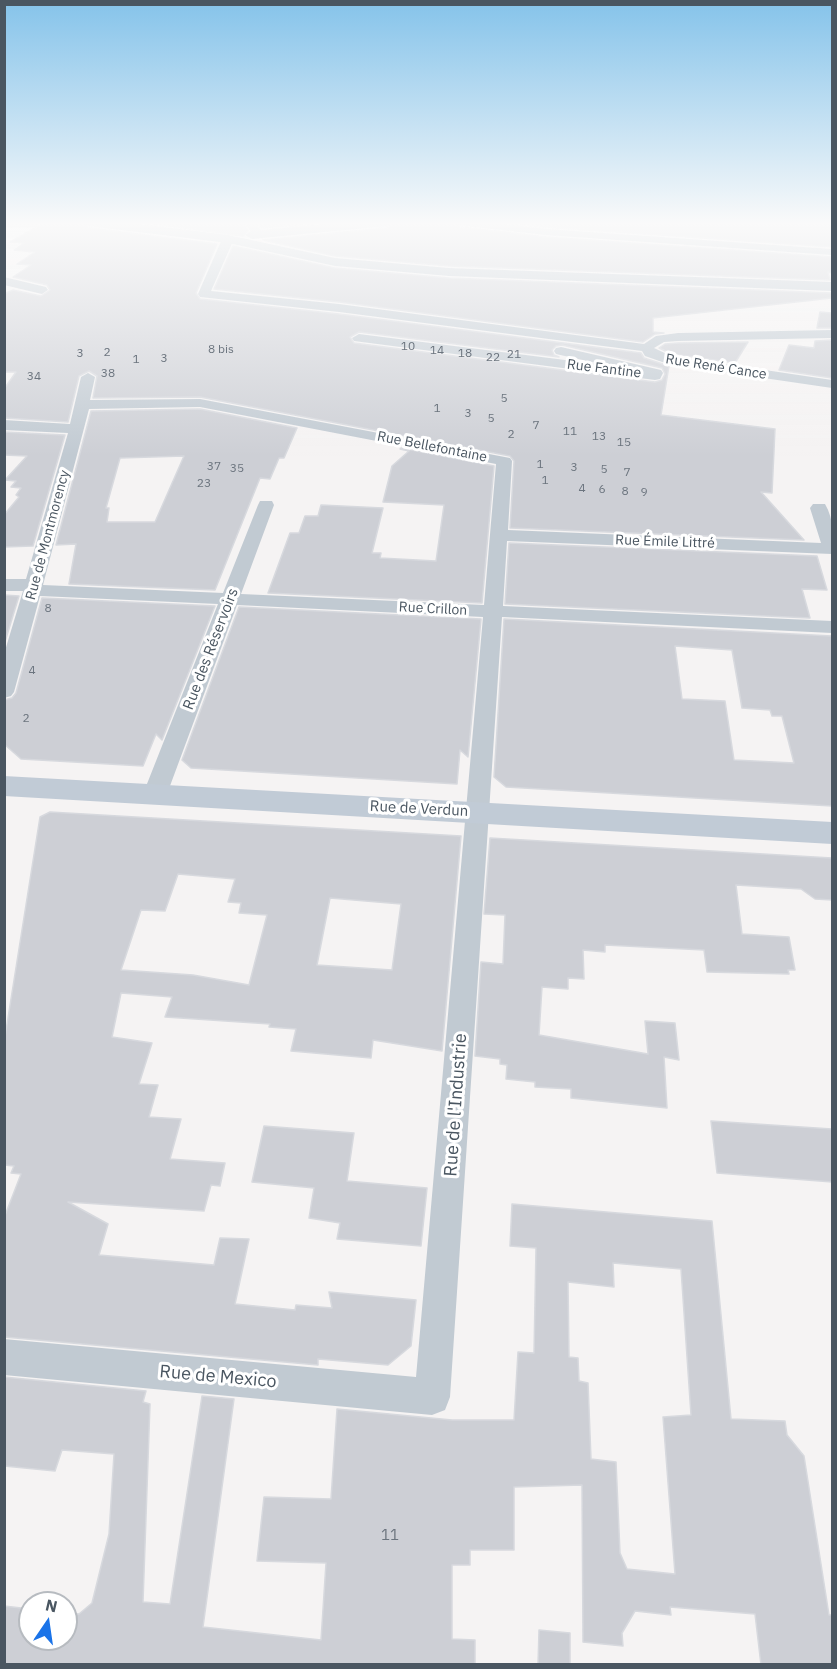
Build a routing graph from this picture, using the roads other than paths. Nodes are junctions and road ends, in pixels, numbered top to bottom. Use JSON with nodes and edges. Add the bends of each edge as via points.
{"nodes":[{"id":1,"x":261,"y":300,"type":"edge"},
{"id":2,"x":832,"y":334,"type":"edge"},
{"id":3,"x":359,"y":338,"type":"dead end"},
{"id":4,"x":648,"y":349,"type":"junction"},
{"id":5,"x":88,"y":377,"type":"dead end"},
{"id":6,"x":832,"y":384,"type":"edge"},
{"id":7,"x":82,"y":405,"type":"junction"},
{"id":8,"x":4,"y":425,"type":"edge"},
{"id":9,"x":77,"y":429,"type":"junction"},
{"id":10,"x":266,"y":505,"type":"dead end"},
{"id":11,"x":819,"y":508,"type":"dead end"},
{"id":12,"x":498,"y":535,"type":"junction"},
{"id":13,"x":832,"y":549,"type":"edge"},
{"id":14,"x":4,"y":585,"type":"edge"},
{"id":15,"x":34,"y":588,"type":"junction"},
{"id":16,"x":230,"y":598,"type":"junction"},
{"id":17,"x":493,"y":611,"type":"junction"},
{"id":18,"x":832,"y":627,"type":"edge"},
{"id":19,"x":4,"y":693,"type":"edge"},
{"id":20,"x":4,"y":786,"type":"edge"},
{"id":21,"x":155,"y":794,"type":"junction"},
{"id":22,"x":477,"y":812,"type":"junction"},
{"id":23,"x":832,"y":833,"type":"edge"},
{"id":24,"x":4,"y":1357,"type":"edge"},
{"id":25,"x":432,"y":1397,"type":"joint"}],
"edges":[{"from":1,"to":4,"type":"street"},
{"from":2,"to":4,"type":"street","name":"Rue René Cance","via":[[678,337],[651,343]]},
{"from":3,"to":4,"type":"street","name":"Rue Fantine","via":[[655,376],[656,373],[562,351],[559,346],[574,343]]},
{"from":4,"to":6,"type":"street","name":"Rue René Cance","via":[[668,360]]},
{"from":5,"to":7,"type":"street","name":"Rue de Montmorency"},
{"from":7,"to":9,"type":"street","name":"Rue de Montmorency"},
{"from":7,"to":12,"type":"street","name":"Rue Bellefontaine","via":[[200,403],[504,460]]},
{"from":8,"to":9,"type":"street"},
{"from":9,"to":15,"type":"street","name":"Rue de Montmorency"},
{"from":10,"to":16,"type":"street","name":"Rue des Réservoirs"},
{"from":11,"to":13,"type":"street"},
{"from":12,"to":13,"type":"street","name":"Rue Émile Littré"},
{"from":12,"to":17,"type":"street","name":"Rue Bellefontaine"},
{"from":14,"to":15,"type":"street","name":"Rue Crillon"},
{"from":15,"to":16,"type":"street","name":"Rue Crillon"},
{"from":15,"to":19,"type":"street","name":"Rue de Montmorency"},
{"from":16,"to":17,"type":"street","name":"Rue Crillon"},
{"from":16,"to":21,"type":"street","name":"Rue des Réservoirs"},
{"from":17,"to":18,"type":"street","name":"Rue Crillon"},
{"from":17,"to":22,"type":"street","name":"Rue Bellefontaine"},
{"from":20,"to":21,"type":"main road","name":"Rue de Verdun"},
{"from":21,"to":22,"type":"main road","name":"Rue de Verdun"},
{"from":22,"to":23,"type":"main road","name":"Rue de Verdun"},
{"from":22,"to":25,"type":"street","name":"Rue de l'Industrie"},
{"from":24,"to":25,"type":"street","name":"Rue de Mexico"}]}
